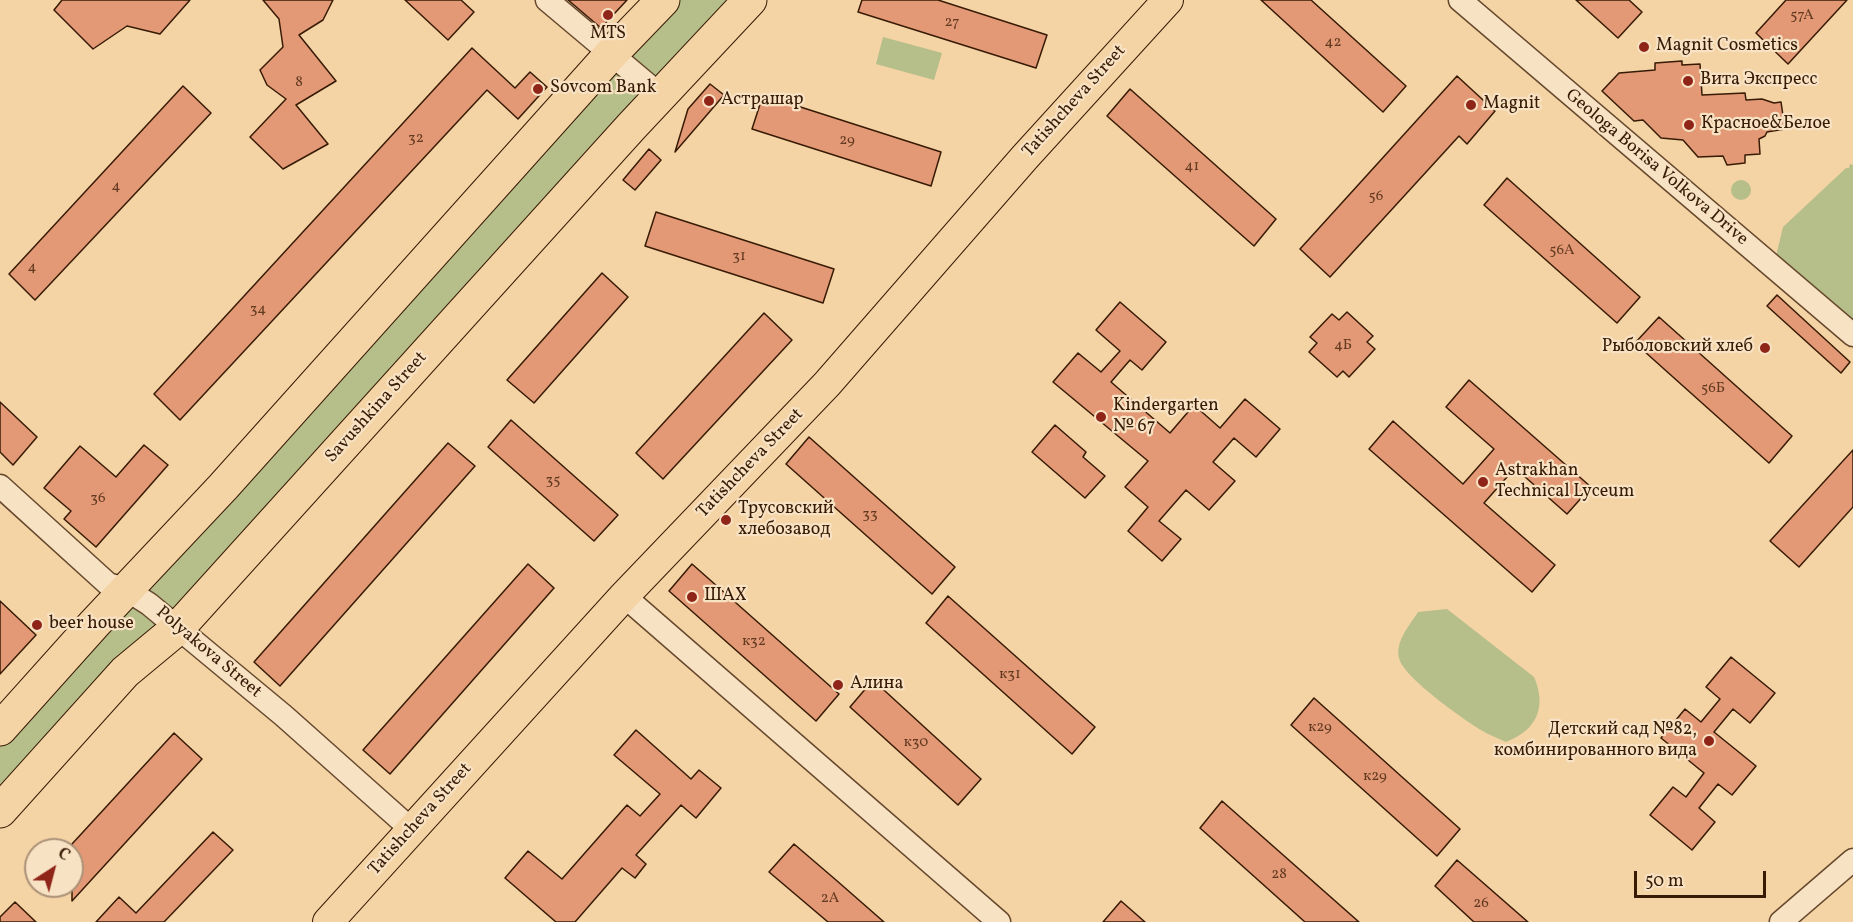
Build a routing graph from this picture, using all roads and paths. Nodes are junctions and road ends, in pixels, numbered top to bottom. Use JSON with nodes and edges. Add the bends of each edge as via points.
{"nodes":[{"id":1,"x":547,"y":0,"type":"edge"},
{"id":2,"x":663,"y":0,"type":"edge"},
{"id":3,"x":750,"y":0,"type":"edge"},
{"id":4,"x":1168,"y":0,"type":"edge"},
{"id":5,"x":1460,"y":0,"type":"edge"},
{"id":6,"x":611,"y":54,"type":"junction"},
{"id":7,"x":660,"y":94,"type":"junction"},
{"id":8,"x":1853,"y":335,"type":"edge"},
{"id":9,"x":0,"y":486,"type":"edge"},
{"id":10,"x":127,"y":590,"type":"junction"},
{"id":11,"x":624,"y":596,"type":"junction"},
{"id":12,"x":178,"y":628,"type":"junction"},
{"id":13,"x":0,"y":729,"type":"edge"},
{"id":14,"x":0,"y":811,"type":"edge"},
{"id":15,"x":412,"y":830,"type":"junction"},
{"id":16,"x":1853,"y":860,"type":"edge"},
{"id":17,"x":328,"y":922,"type":"edge"},
{"id":18,"x":999,"y":922,"type":"edge"},
{"id":19,"x":1781,"y":922,"type":"edge"}],
"edges":[{"from":1,"to":6,"type":"street"},
{"from":2,"to":6,"type":"highway"},
{"from":3,"to":7,"type":"highway","name":"Savushkina Street"},
{"from":4,"to":11,"type":"main road","name":"Tatishcheva Street","via":[[827,384]]},
{"from":5,"to":8,"type":"street","name":"Geologa Borisa Volkova Drive"},
{"from":6,"to":7,"type":"street"},
{"from":6,"to":10,"type":"highway"},
{"from":7,"to":12,"type":"highway","name":"Savushkina Street"},
{"from":9,"to":10,"type":"street","name":"Polyakova Street","via":[[108,584]]},
{"from":10,"to":12,"type":"street","name":"Polyakova Street"},
{"from":10,"to":13,"type":"highway"},
{"from":11,"to":15,"type":"main road","name":"Tatishcheva Street"},
{"from":11,"to":18,"type":"street"},
{"from":12,"to":14,"type":"highway","name":"Savushkina Street","via":[[125,672]]},
{"from":12,"to":15,"type":"street","name":"Polyakova Street"},
{"from":15,"to":17,"type":"main road","name":"Tatishcheva Street"},
{"from":16,"to":19,"type":"street"}]}
